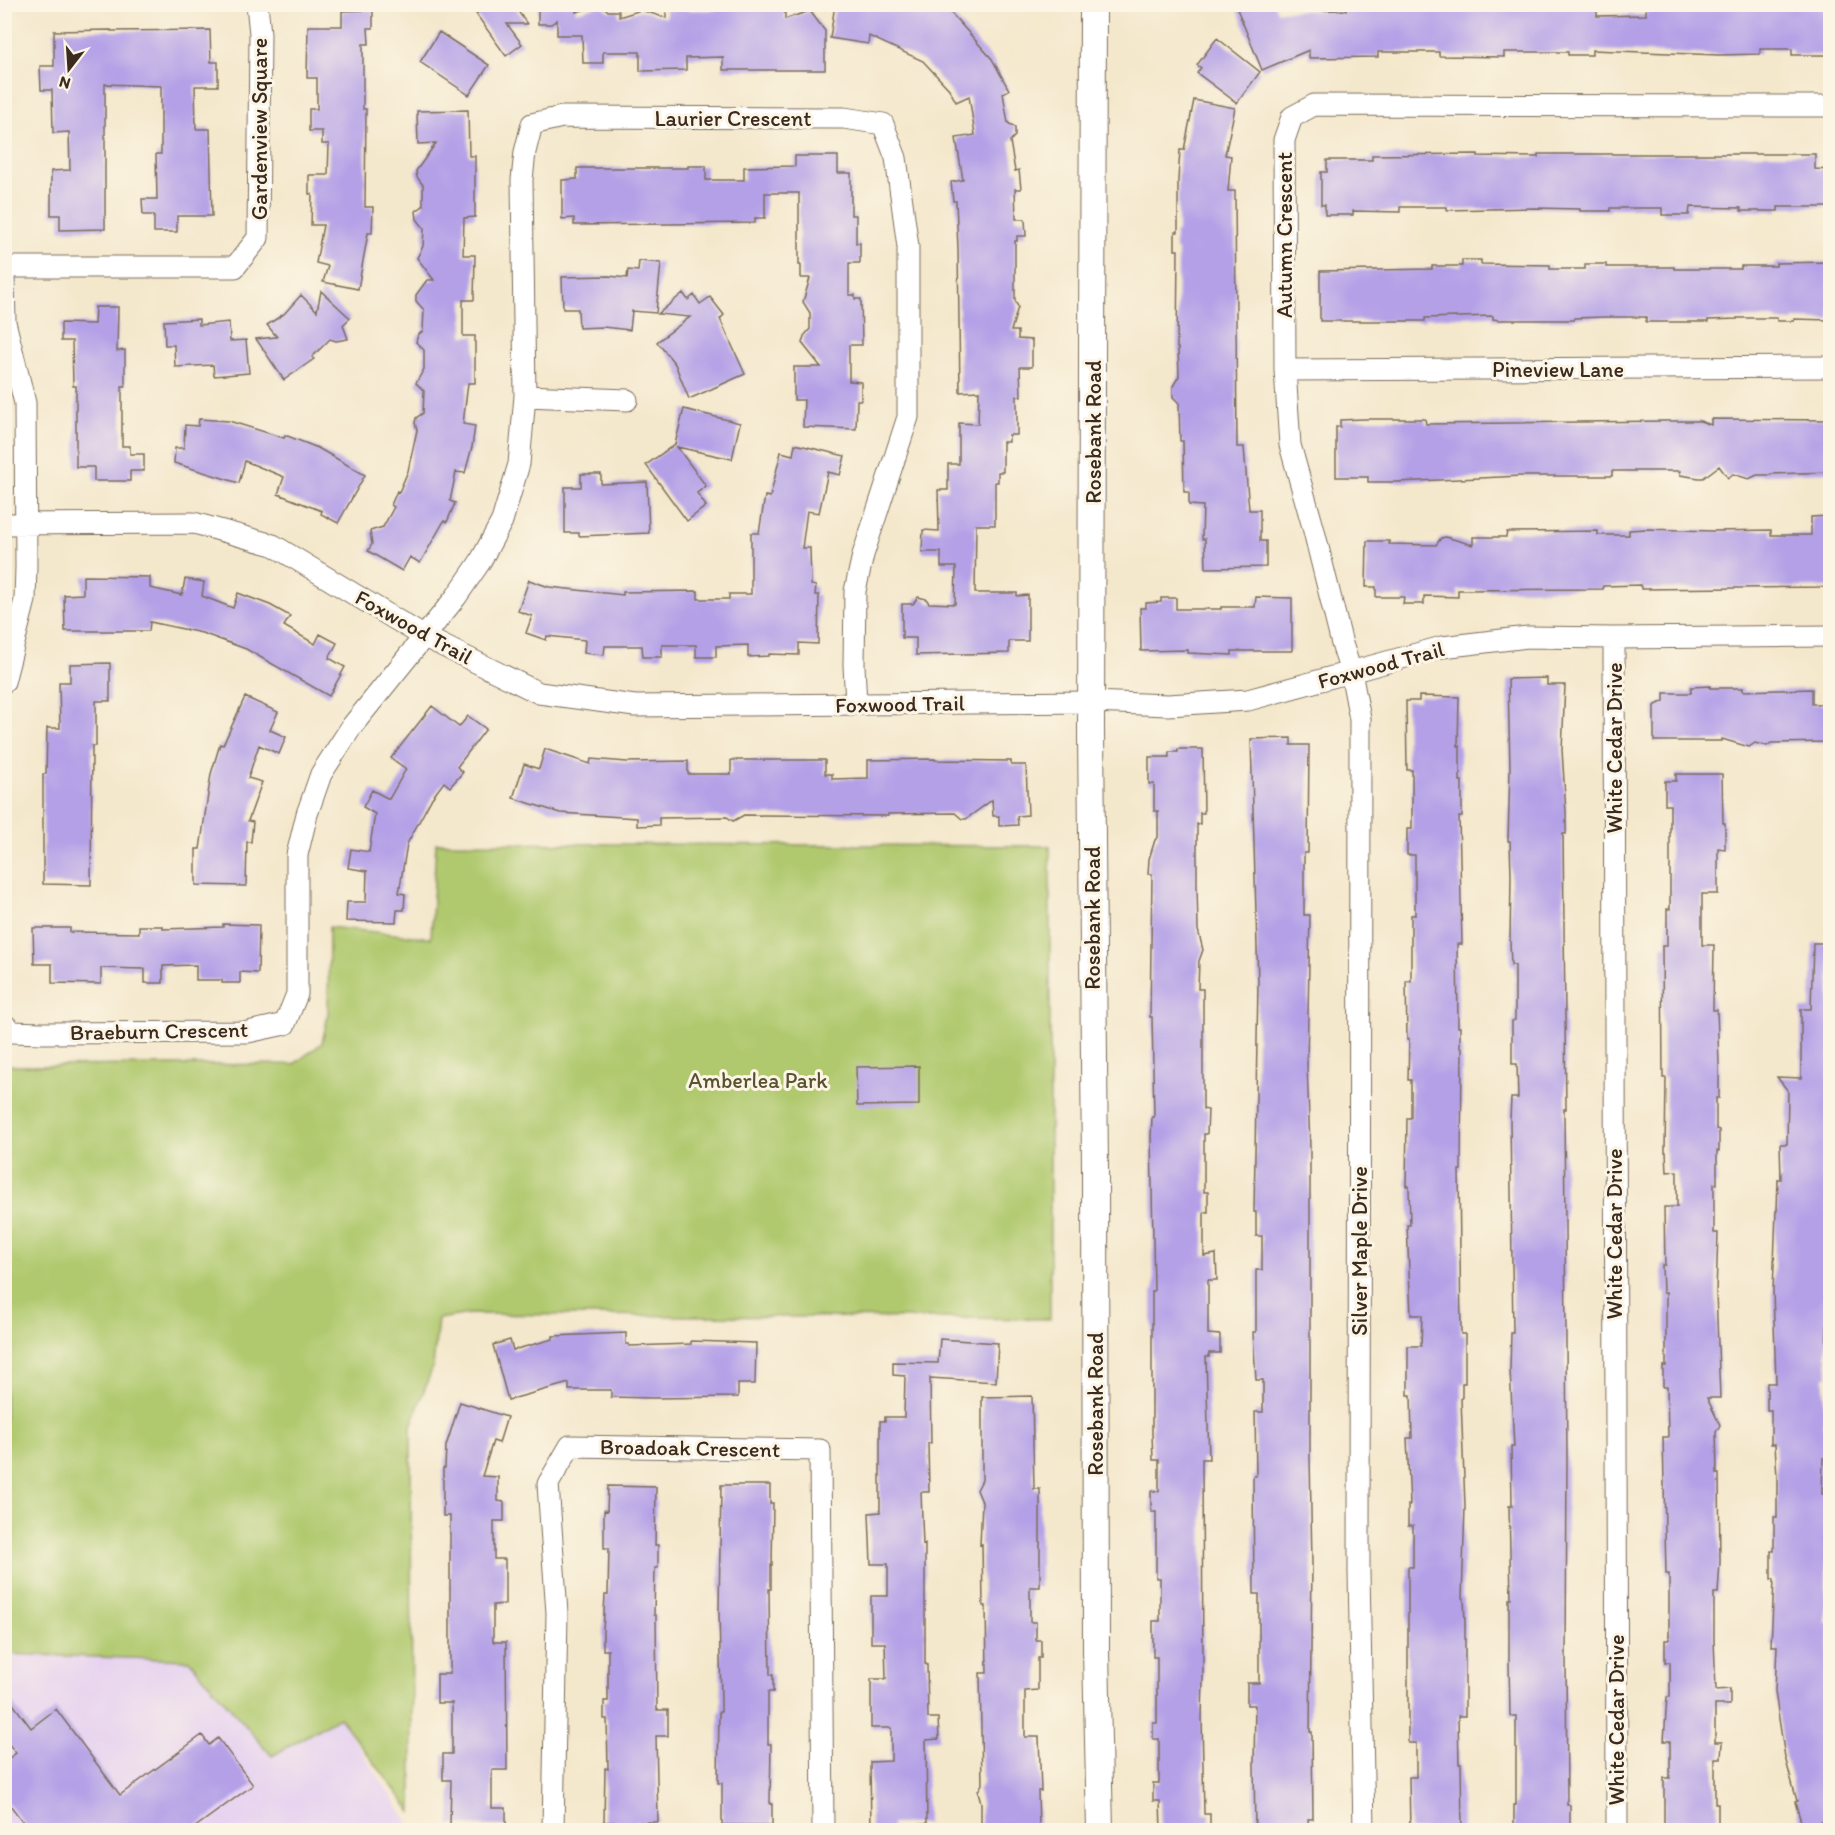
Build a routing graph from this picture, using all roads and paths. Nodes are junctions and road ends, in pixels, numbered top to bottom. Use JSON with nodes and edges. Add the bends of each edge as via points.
{"nodes":[{"id":1,"x":257,"y":4,"type":"edge"},
{"id":2,"x":1093,"y":4,"type":"edge"},
{"id":3,"x":1830,"y":106,"type":"edge"},
{"id":4,"x":4,"y":267,"type":"edge"},
{"id":5,"x":4,"y":277,"type":"edge"},
{"id":6,"x":1830,"y":367,"type":"edge"},
{"id":7,"x":1285,"y":370,"type":"junction"},
{"id":8,"x":525,"y":396,"type":"junction"},
{"id":9,"x":627,"y":400,"type":"dead end"},
{"id":10,"x":14,"y":524,"type":"edge"},
{"id":11,"x":423,"y":636,"type":"junction"},
{"id":12,"x":1830,"y":636,"type":"edge"},
{"id":13,"x":1614,"y":638,"type":"junction"},
{"id":14,"x":1351,"y":672,"type":"junction"},
{"id":15,"x":4,"y":682,"type":"edge"},
{"id":16,"x":1091,"y":702,"type":"junction"},
{"id":17,"x":856,"y":704,"type":"junction"},
{"id":18,"x":4,"y":1024,"type":"edge"},
{"id":19,"x":553,"y":1830,"type":"edge"},
{"id":20,"x":823,"y":1830,"type":"edge"},
{"id":21,"x":1100,"y":1830,"type":"edge"},
{"id":22,"x":1364,"y":1830,"type":"edge"},
{"id":23,"x":1617,"y":1830,"type":"edge"}],
"edges":[{"from":1,"to":4,"type":"street","name":"Gardenview Square","via":[[261,34],[258,238],[235,267]]},
{"from":2,"to":16,"type":"street","name":"Rosebank Road"},
{"from":3,"to":7,"type":"street","name":"Autumn Crescent","via":[[1314,105],[1292,117],[1284,140]]},
{"from":5,"to":10,"type":"street","via":[[5,322],[25,402]]},
{"from":6,"to":7,"type":"street","name":"Pineview Lane"},
{"from":7,"to":14,"type":"street","name":"Autumn Crescent","via":[[1290,445]]},
{"from":8,"to":9,"type":"street"},
{"from":8,"to":11,"type":"street","name":"Laurier Crescent","via":[[519,464],[502,521],[456,597]]},
{"from":8,"to":17,"type":"street","name":"Laurier Crescent","via":[[522,180],[532,124],[562,117],[844,118],[883,124],[896,158],[908,247],[908,417],[855,591]]},
{"from":10,"to":11,"type":"street","name":"Foxwood Trail","via":[[194,523],[273,545]]},
{"from":10,"to":15,"type":"street","via":[[25,600]]},
{"from":11,"to":17,"type":"street","name":"Foxwood Trail","via":[[539,693],[635,706]]},
{"from":11,"to":18,"type":"street","name":"Braeburn Crescent","via":[[352,726],[321,774],[297,855],[297,994],[285,1024],[248,1032],[42,1033],[12,1032]]},
{"from":12,"to":13,"type":"street","name":"Foxwood Trail"},
{"from":13,"to":14,"type":"street","name":"Foxwood Trail","via":[[1528,636],[1442,647]]},
{"from":13,"to":23,"type":"street","name":"White Cedar Drive"},
{"from":14,"to":16,"type":"street","name":"Foxwood Trail","via":[[1248,700],[1168,705]]},
{"from":14,"to":22,"type":"street","name":"Silver Maple Drive","via":[[1360,719],[1359,1572]]},
{"from":16,"to":17,"type":"street","name":"Foxwood Trail"},
{"from":16,"to":21,"type":"street","name":"Rosebank Road"},
{"from":19,"to":20,"type":"street","name":"Broadoak Crescent","via":[[557,1613],[548,1484],[570,1446],[820,1450]]}]}
